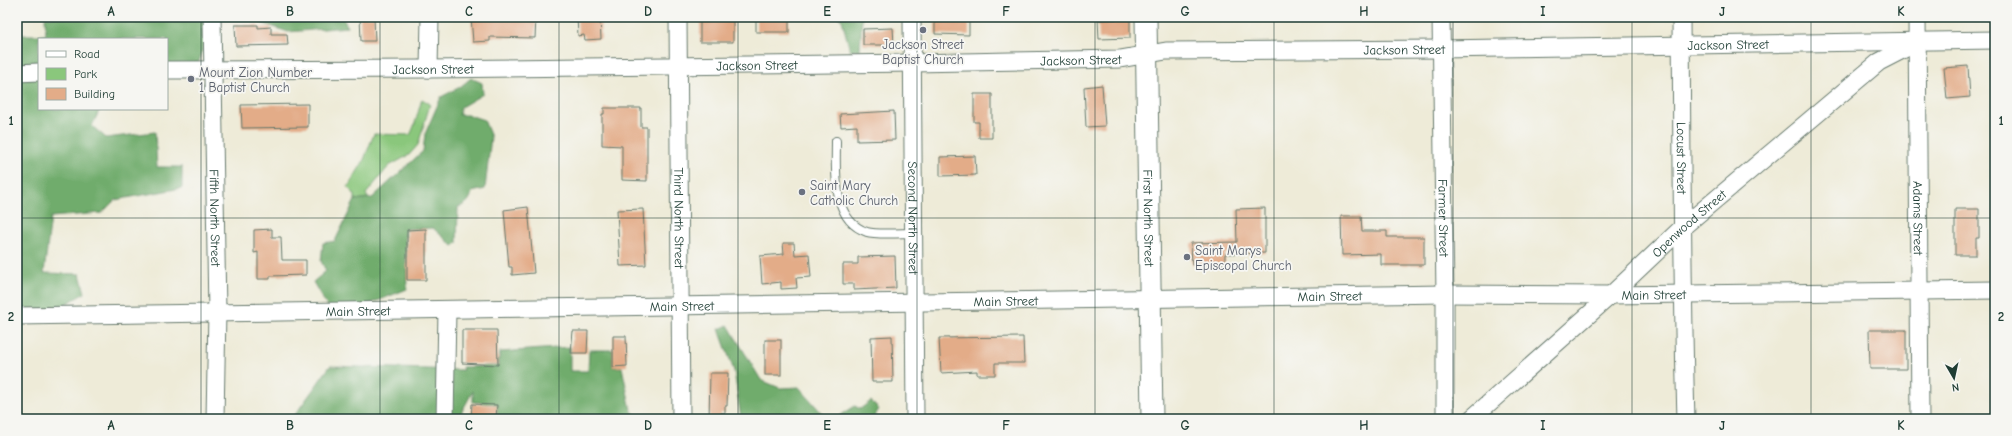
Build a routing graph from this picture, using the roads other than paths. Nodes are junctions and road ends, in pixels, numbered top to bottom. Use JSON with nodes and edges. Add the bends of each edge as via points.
{"nodes":[{"id":1,"x":212,"y":17,"type":"edge"},
{"id":2,"x":430,"y":17,"type":"edge"},
{"id":3,"x":678,"y":17,"type":"edge"},
{"id":4,"x":912,"y":17,"type":"edge"},
{"id":5,"x":1146,"y":17,"type":"edge"},
{"id":6,"x":1441,"y":17,"type":"edge"},
{"id":7,"x":1681,"y":17,"type":"edge"},
{"id":8,"x":1917,"y":17,"type":"edge"},
{"id":9,"x":1995,"y":40,"type":"edge"},
{"id":10,"x":1917,"y":42,"type":"junction"},
{"id":11,"x":1681,"y":46,"type":"junction"},
{"id":12,"x":1441,"y":49,"type":"junction"},
{"id":13,"x":1146,"y":55,"type":"junction"},
{"id":14,"x":913,"y":62,"type":"junction"},
{"id":15,"x":679,"y":66,"type":"junction"},
{"id":16,"x":429,"y":69,"type":"junction"},
{"id":17,"x":168,"y":70,"type":"edge"},
{"id":18,"x":212,"y":70,"type":"junction"},
{"id":19,"x":38,"y":72,"type":"edge"},
{"id":20,"x":17,"y":73,"type":"edge"},
{"id":21,"x":836,"y":141,"type":"dead end"},
{"id":22,"x":1684,"y":226,"type":"junction"},
{"id":23,"x":914,"y":234,"type":"junction"},
{"id":24,"x":1919,"y":290,"type":"junction"},
{"id":25,"x":1995,"y":290,"type":"edge"},
{"id":26,"x":1446,"y":294,"type":"junction"},
{"id":27,"x":1682,"y":294,"type":"junction"},
{"id":28,"x":1611,"y":295,"type":"junction"},
{"id":29,"x":1151,"y":300,"type":"junction"},
{"id":30,"x":915,"y":302,"type":"junction"},
{"id":31,"x":681,"y":305,"type":"junction"},
{"id":32,"x":447,"y":311,"type":"junction"},
{"id":33,"x":217,"y":312,"type":"junction"},
{"id":34,"x":17,"y":316,"type":"edge"},
{"id":35,"x":215,"y":419,"type":"edge"},
{"id":36,"x":445,"y":419,"type":"edge"},
{"id":37,"x":681,"y":419,"type":"edge"},
{"id":38,"x":915,"y":419,"type":"edge"},
{"id":39,"x":1152,"y":419,"type":"edge"},
{"id":40,"x":1445,"y":419,"type":"edge"},
{"id":41,"x":1471,"y":419,"type":"edge"},
{"id":42,"x":1686,"y":419,"type":"edge"},
{"id":43,"x":1920,"y":419,"type":"edge"}],
"edges":[{"from":1,"to":18,"type":"street","name":"Fifth North Street"},
{"from":2,"to":16,"type":"street"},
{"from":3,"to":15,"type":"street","name":"Third North Street"},
{"from":4,"to":14,"type":"street","name":"Second North Street"},
{"from":5,"to":13,"type":"street","name":"First North Street"},
{"from":6,"to":12,"type":"street","name":"Farmer Street"},
{"from":7,"to":11,"type":"street","name":"Locust Street"},
{"from":8,"to":10,"type":"street","name":"Adams Street"},
{"from":9,"to":10,"type":"street","name":"Jackson Street"},
{"from":10,"to":11,"type":"street","name":"Jackson Street"},
{"from":10,"to":22,"type":"street","name":"Openwood Street","via":[[1879,62]]},
{"from":10,"to":24,"type":"street","name":"Adams Street"},
{"from":11,"to":12,"type":"street","name":"Jackson Street"},
{"from":11,"to":22,"type":"street","name":"Locust Street"},
{"from":12,"to":13,"type":"street","name":"Jackson Street","via":[[1166,51]]},
{"from":12,"to":26,"type":"street","name":"Farmer Street"},
{"from":13,"to":14,"type":"street","name":"Jackson Street","via":[[1120,59]]},
{"from":13,"to":29,"type":"street","name":"First North Street"},
{"from":14,"to":15,"type":"street","name":"Jackson Street"},
{"from":14,"to":23,"type":"street","name":"Second North Street"},
{"from":15,"to":16,"type":"street","name":"Jackson Street"},
{"from":15,"to":31,"type":"street","name":"Third North Street"},
{"from":16,"to":18,"type":"street","name":"Jackson Street"},
{"from":17,"to":18,"type":"street","name":"Jackson Street"},
{"from":18,"to":33,"type":"street","name":"Fifth North Street"},
{"from":19,"to":20,"type":"street"},
{"from":21,"to":23,"type":"lane","via":[[836,194],[853,224],[867,233]]},
{"from":22,"to":27,"type":"street","name":"Locust Street"},
{"from":22,"to":28,"type":"street","name":"Openwood Street"},
{"from":23,"to":30,"type":"street","name":"Second North Street"},
{"from":24,"to":25,"type":"street","name":"Main Street"},
{"from":24,"to":27,"type":"street","name":"Main Street"},
{"from":24,"to":43,"type":"street","name":"Adams Street"},
{"from":26,"to":28,"type":"street","name":"Main Street"},
{"from":26,"to":29,"type":"street","name":"Main Street"},
{"from":26,"to":40,"type":"street","name":"Farmer Street"},
{"from":27,"to":28,"type":"street","name":"Main Street"},
{"from":27,"to":42,"type":"street","name":"Locust Street"},
{"from":28,"to":41,"type":"street","name":"Openwood Street"},
{"from":29,"to":30,"type":"street","name":"Main Street"},
{"from":29,"to":39,"type":"street","name":"First North Street"},
{"from":30,"to":31,"type":"street","name":"Main Street"},
{"from":30,"to":38,"type":"street","name":"Second North Street"},
{"from":31,"to":32,"type":"street","name":"Main Street"},
{"from":31,"to":37,"type":"street","name":"Third North Street"},
{"from":32,"to":33,"type":"street","name":"Main Street"},
{"from":32,"to":36,"type":"street"},
{"from":33,"to":34,"type":"street","name":"Main Street"},
{"from":33,"to":35,"type":"street","name":"Fifth North Street"}]}
